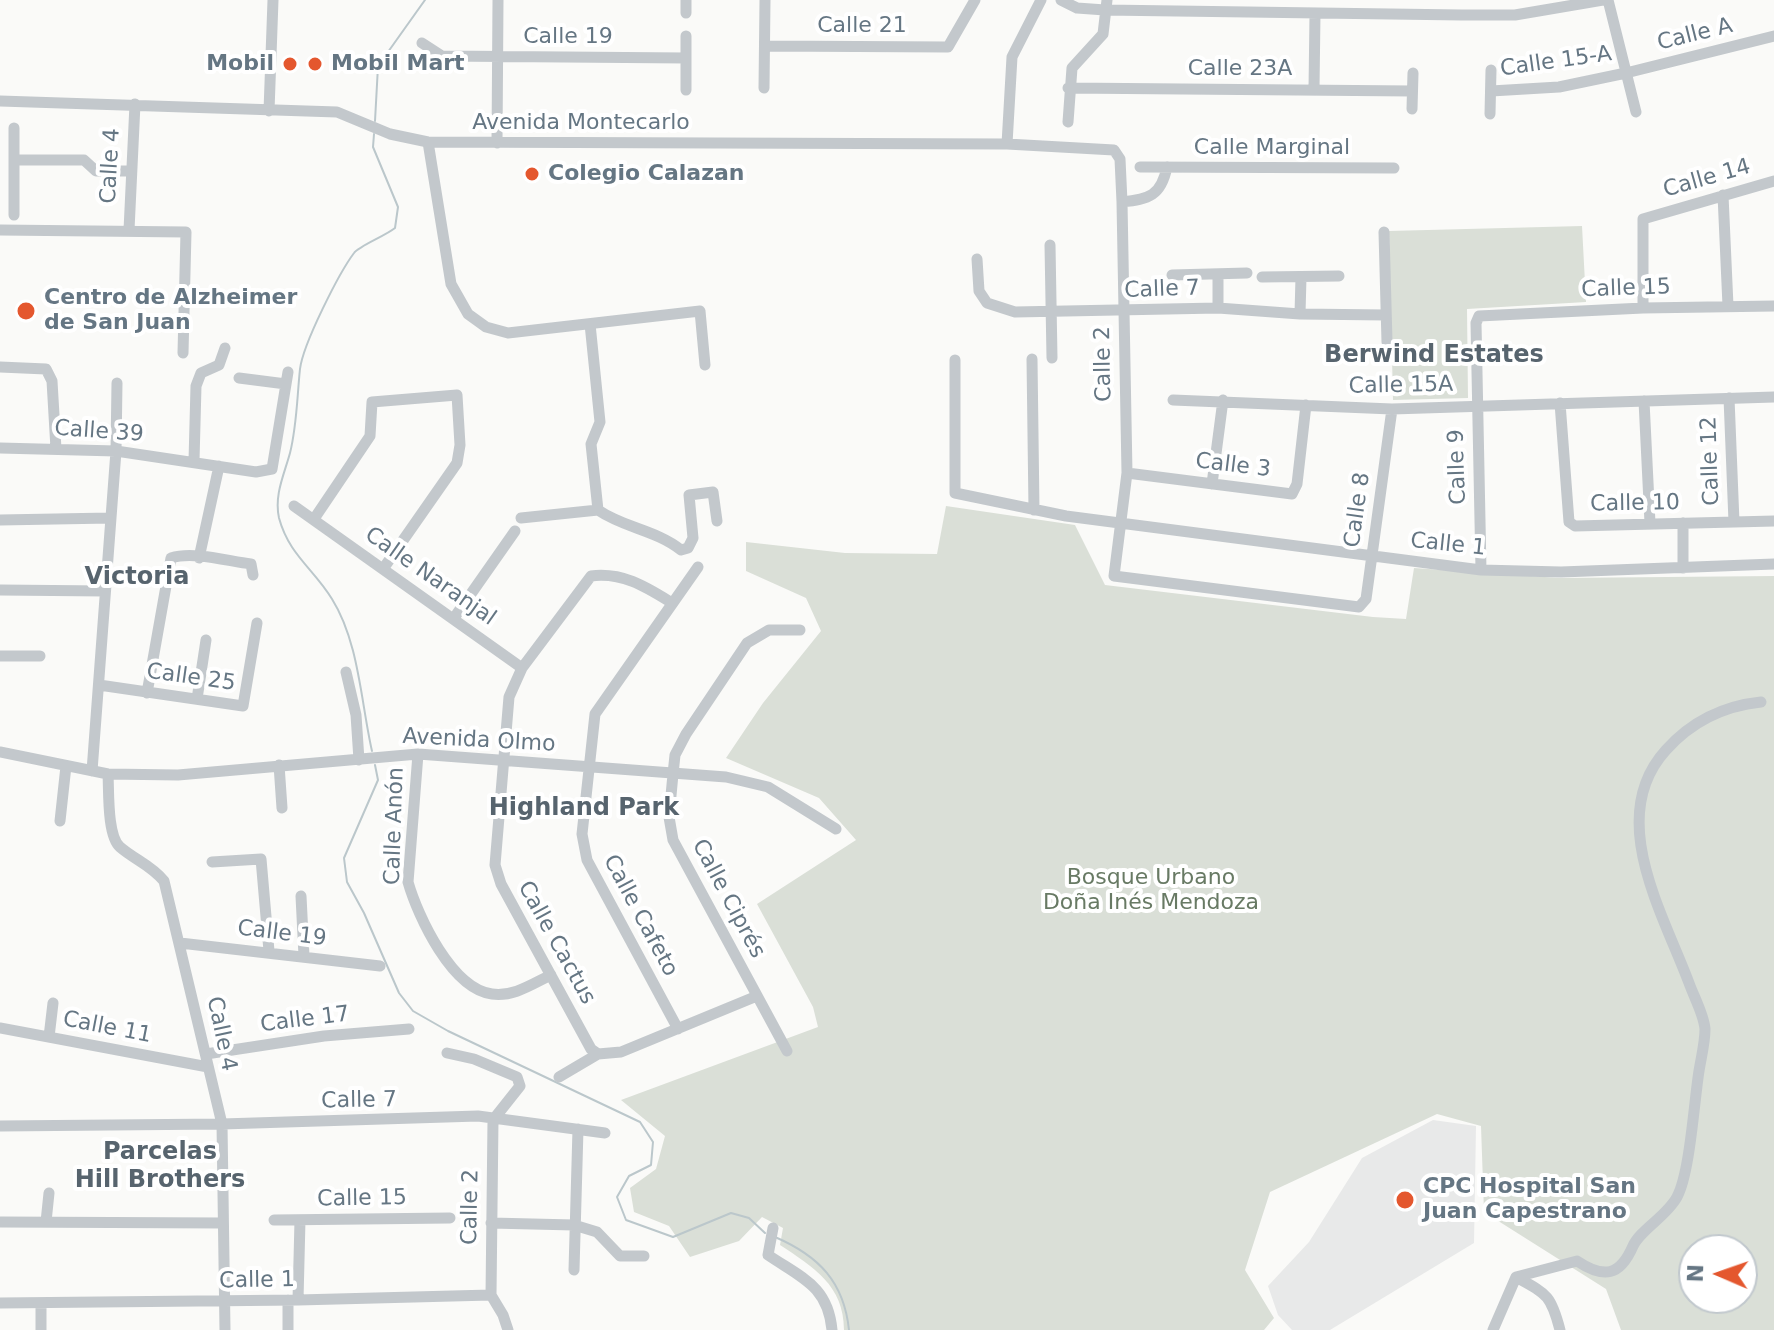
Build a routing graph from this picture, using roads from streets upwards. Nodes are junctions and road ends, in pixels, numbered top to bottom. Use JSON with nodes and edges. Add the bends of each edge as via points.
{"nodes":[{"id":1,"x":273,"y":0,"type":"edge"},
{"id":2,"x":498,"y":0,"type":"edge"},
{"id":3,"x":686,"y":0,"type":"edge"},
{"id":4,"x":765,"y":0,"type":"edge"},
{"id":5,"x":975,"y":0,"type":"edge"},
{"id":6,"x":1041,"y":0,"type":"edge"},
{"id":7,"x":1061,"y":0,"type":"edge"},
{"id":8,"x":1462,"y":0,"type":"edge"},
{"id":9,"x":1606,"y":0,"type":"edge"},
{"id":10,"x":1106,"y":5,"type":"edge"},
{"id":11,"x":1198,"y":5,"type":"edge"},
{"id":12,"x":686,"y":13,"type":"dead end"},
{"id":13,"x":1315,"y":14,"type":"junction"},
{"id":14,"x":1462,"y":15,"type":"junction"},
{"id":15,"x":686,"y":36,"type":"dead end"},
{"id":16,"x":1774,"y":36,"type":"edge"},
{"id":17,"x":422,"y":43,"type":"dead end"},
{"id":18,"x":765,"y":46,"type":"junction"},
{"id":19,"x":497,"y":57,"type":"junction"},
{"id":20,"x":686,"y":58,"type":"junction"},
{"id":21,"x":1491,"y":70,"type":"dead end"},
{"id":22,"x":1413,"y":73,"type":"dead end"},
{"id":23,"x":1626,"y":73,"type":"junction"},
{"id":24,"x":764,"y":88,"type":"dead end"},
{"id":25,"x":1068,"y":88,"type":"junction"},
{"id":26,"x":1314,"y":89,"type":"junction"},
{"id":27,"x":686,"y":90,"type":"dead end"},
{"id":28,"x":1412,"y":91,"type":"junction"},
{"id":29,"x":1491,"y":91,"type":"junction"},
{"id":30,"x":0,"y":101,"type":"edge"},
{"id":31,"x":135,"y":104,"type":"junction"},
{"id":32,"x":1412,"y":109,"type":"dead end"},
{"id":33,"x":269,"y":111,"type":"junction"},
{"id":34,"x":1636,"y":112,"type":"dead end"},
{"id":35,"x":1490,"y":114,"type":"dead end"},
{"id":36,"x":1068,"y":122,"type":"dead end"},
{"id":37,"x":14,"y":128,"type":"dead end"},
{"id":38,"x":428,"y":142,"type":"junction"},
{"id":39,"x":497,"y":143,"type":"junction"},
{"id":40,"x":1007,"y":144,"type":"junction"},
{"id":41,"x":14,"y":160,"type":"junction"},
{"id":42,"x":1140,"y":167,"type":"dead end"},
{"id":43,"x":1167,"y":167,"type":"junction"},
{"id":44,"x":1394,"y":168,"type":"dead end"},
{"id":45,"x":130,"y":171,"type":"junction"},
{"id":46,"x":1774,"y":181,"type":"edge"},
{"id":47,"x":1723,"y":195,"type":"junction"},
{"id":48,"x":1122,"y":202,"type":"junction"},
{"id":49,"x":14,"y":215,"type":"dead end"},
{"id":50,"x":0,"y":230,"type":"edge"},
{"id":51,"x":129,"y":230,"type":"junction"},
{"id":52,"x":1384,"y":232,"type":"dead end"},
{"id":53,"x":1050,"y":245,"type":"dead end"},
{"id":54,"x":977,"y":259,"type":"dead end"},
{"id":55,"x":1247,"y":273,"type":"dead end"},
{"id":56,"x":1172,"y":275,"type":"dead end"},
{"id":57,"x":1218,"y":275,"type":"junction"},
{"id":58,"x":1339,"y":276,"type":"dead end"},
{"id":59,"x":1262,"y":277,"type":"dead end"},
{"id":60,"x":1301,"y":277,"type":"junction"},
{"id":61,"x":1728,"y":306,"type":"junction"},
{"id":62,"x":1774,"y":306,"type":"edge"},
{"id":63,"x":1218,"y":308,"type":"junction"},
{"id":64,"x":1643,"y":308,"type":"junction"},
{"id":65,"x":1123,"y":312,"type":"junction"},
{"id":66,"x":1051,"y":313,"type":"junction"},
{"id":67,"x":1300,"y":314,"type":"junction"},
{"id":68,"x":1386,"y":315,"type":"junction"},
{"id":69,"x":1479,"y":316,"type":"joint"},
{"id":70,"x":590,"y":324,"type":"junction"},
{"id":71,"x":1387,"y":342,"type":"dead end"},
{"id":72,"x":225,"y":348,"type":"dead end"},
{"id":73,"x":183,"y":353,"type":"dead end"},
{"id":74,"x":1052,"y":358,"type":"dead end"},
{"id":75,"x":1032,"y":359,"type":"dead end"},
{"id":76,"x":955,"y":360,"type":"dead end"},
{"id":77,"x":705,"y":365,"type":"dead end"},
{"id":78,"x":0,"y":367,"type":"edge"},
{"id":79,"x":239,"y":378,"type":"dead end"},
{"id":80,"x":117,"y":383,"type":"dead end"},
{"id":81,"x":1774,"y":397,"type":"edge"},
{"id":82,"x":1729,"y":398,"type":"junction"},
{"id":83,"x":1173,"y":400,"type":"dead end"},
{"id":84,"x":1223,"y":400,"type":"junction"},
{"id":85,"x":1644,"y":401,"type":"junction"},
{"id":86,"x":1560,"y":403,"type":"junction"},
{"id":87,"x":1306,"y":405,"type":"junction"},
{"id":88,"x":1476,"y":405,"type":"junction"},
{"id":89,"x":1392,"y":409,"type":"junction"},
{"id":90,"x":0,"y":448,"type":"edge"},
{"id":91,"x":56,"y":449,"type":"junction"},
{"id":92,"x":116,"y":451,"type":"junction"},
{"id":93,"x":194,"y":461,"type":"junction"},
{"id":94,"x":219,"y":466,"type":"junction"},
{"id":95,"x":1127,"y":473,"type":"junction"},
{"id":96,"x":1212,"y":484,"type":"junction"},
{"id":97,"x":294,"y":506,"type":"dead end"},
{"id":98,"x":598,"y":510,"type":"junction"},
{"id":99,"x":1034,"y":510,"type":"junction"},
{"id":100,"x":110,"y":518,"type":"junction"},
{"id":101,"x":521,"y":518,"type":"dead end"},
{"id":102,"x":314,"y":519,"type":"junction"},
{"id":103,"x":0,"y":520,"type":"edge"},
{"id":104,"x":717,"y":521,"type":"dead end"},
{"id":105,"x":1774,"y":521,"type":"edge"},
{"id":106,"x":1734,"y":522,"type":"junction"},
{"id":107,"x":1120,"y":523,"type":"junction"},
{"id":108,"x":1650,"y":523,"type":"junction"},
{"id":109,"x":1683,"y":523,"type":"junction"},
{"id":110,"x":515,"y":531,"type":"dead end"},
{"id":111,"x":1371,"y":557,"type":"junction"},
{"id":112,"x":199,"y":558,"type":"junction"},
{"id":113,"x":1774,"y":564,"type":"edge"},
{"id":114,"x":698,"y":567,"type":"dead end"},
{"id":115,"x":1683,"y":568,"type":"junction"},
{"id":116,"x":383,"y":569,"type":"junction"},
{"id":117,"x":1481,"y":570,"type":"junction"},
{"id":118,"x":253,"y":575,"type":"dead end"},
{"id":119,"x":0,"y":590,"type":"edge"},
{"id":120,"x":105,"y":591,"type":"junction"},
{"id":121,"x":672,"y":603,"type":"junction"},
{"id":122,"x":1353,"y":606,"type":"joint"},
{"id":123,"x":454,"y":618,"type":"junction"},
{"id":124,"x":257,"y":623,"type":"dead end"},
{"id":125,"x":800,"y":630,"type":"dead end"},
{"id":126,"x":206,"y":640,"type":"dead end"},
{"id":127,"x":0,"y":656,"type":"edge"},
{"id":128,"x":40,"y":656,"type":"dead end"},
{"id":129,"x":522,"y":668,"type":"junction"},
{"id":130,"x":346,"y":672,"type":"dead end"},
{"id":131,"x":99,"y":685,"type":"junction"},
{"id":132,"x":147,"y":693,"type":"junction"},
{"id":133,"x":197,"y":699,"type":"junction"},
{"id":134,"x":1761,"y":702,"type":"dead end"},
{"id":135,"x":0,"y":754,"type":"edge"},
{"id":136,"x":418,"y":754,"type":"junction"},
{"id":137,"x":503,"y":759,"type":"junction"},
{"id":138,"x":359,"y":760,"type":"junction"},
{"id":139,"x":279,"y":765,"type":"junction"},
{"id":140,"x":66,"y":766,"type":"junction"},
{"id":141,"x":588,"y":767,"type":"junction"},
{"id":142,"x":92,"y":771,"type":"junction"},
{"id":143,"x":108,"y":774,"type":"junction"},
{"id":144,"x":673,"y":774,"type":"junction"},
{"id":145,"x":282,"y":808,"type":"dead end"},
{"id":146,"x":60,"y":821,"type":"dead end"},
{"id":147,"x":836,"y":829,"type":"dead end"},
{"id":148,"x":212,"y":862,"type":"dead end"},
{"id":149,"x":301,"y":896,"type":"dead end"},
{"id":150,"x":180,"y":943,"type":"junction"},
{"id":151,"x":269,"y":951,"type":"junction"},
{"id":152,"x":304,"y":956,"type":"junction"},
{"id":153,"x":380,"y":966,"type":"dead end"},
{"id":154,"x":551,"y":975,"type":"junction"},
{"id":155,"x":757,"y":996,"type":"junction"},
{"id":156,"x":53,"y":1003,"type":"dead end"},
{"id":157,"x":0,"y":1028,"type":"edge"},
{"id":158,"x":409,"y":1029,"type":"dead end"},
{"id":159,"x":678,"y":1029,"type":"junction"},
{"id":160,"x":49,"y":1037,"type":"junction"},
{"id":161,"x":787,"y":1051,"type":"dead end"},
{"id":162,"x":447,"y":1053,"type":"dead end"},
{"id":163,"x":206,"y":1054,"type":"junction"},
{"id":164,"x":598,"y":1054,"type":"junction"},
{"id":165,"x":208,"y":1067,"type":"junction"},
{"id":166,"x":559,"y":1077,"type":"dead end"},
{"id":167,"x":493,"y":1120,"type":"junction"},
{"id":168,"x":222,"y":1124,"type":"junction"},
{"id":169,"x":0,"y":1126,"type":"edge"},
{"id":170,"x":578,"y":1129,"type":"junction"},
{"id":171,"x":605,"y":1133,"type":"dead end"},
{"id":172,"x":49,"y":1193,"type":"dead end"},
{"id":173,"x":450,"y":1218,"type":"dead end"},
{"id":174,"x":274,"y":1220,"type":"dead end"},
{"id":175,"x":300,"y":1220,"type":"junction"},
{"id":176,"x":0,"y":1222,"type":"edge"},
{"id":177,"x":46,"y":1222,"type":"junction"},
{"id":178,"x":223,"y":1223,"type":"junction"},
{"id":179,"x":491,"y":1223,"type":"junction"},
{"id":180,"x":574,"y":1225,"type":"junction"},
{"id":181,"x":773,"y":1228,"type":"dead end"},
{"id":182,"x":644,"y":1256,"type":"dead end"},
{"id":183,"x":574,"y":1270,"type":"dead end"},
{"id":184,"x":1516,"y":1277,"type":"junction"},
{"id":185,"x":491,"y":1295,"type":"junction"},
{"id":186,"x":293,"y":1300,"type":"junction"},
{"id":187,"x":225,"y":1301,"type":"junction"},
{"id":188,"x":0,"y":1303,"type":"edge"},
{"id":189,"x":41,"y":1303,"type":"junction"},
{"id":190,"x":41,"y":1330,"type":"edge"},
{"id":191,"x":225,"y":1330,"type":"edge"},
{"id":192,"x":288,"y":1330,"type":"edge"},
{"id":193,"x":508,"y":1330,"type":"edge"},
{"id":194,"x":832,"y":1330,"type":"edge"},
{"id":195,"x":1493,"y":1330,"type":"edge"},
{"id":196,"x":1560,"y":1330,"type":"edge"}],
"edges":[{"from":1,"to":33,"type":"street"},
{"from":2,"to":19,"type":"street"},
{"from":3,"to":12,"type":"street"},
{"from":4,"to":18,"type":"street"},
{"from":5,"to":18,"type":"street","name":"Calle 21","via":[[948,47]]},
{"from":6,"to":40,"type":"street","via":[[1012,57]]},
{"from":7,"to":10,"type":"street","via":[[1077,8]]},
{"from":8,"to":14,"type":"street"},
{"from":9,"to":14,"type":"street","via":[[1515,15]]},
{"from":9,"to":23,"type":"street"},
{"from":10,"to":11,"type":"street"},
{"from":10,"to":25,"type":"street","via":[[1103,34],[1072,68]]},
{"from":11,"to":13,"type":"street"},
{"from":13,"to":14,"type":"street"},
{"from":13,"to":26,"type":"street"},
{"from":15,"to":20,"type":"street"},
{"from":16,"to":23,"type":"street","name":"Calle A"},
{"from":17,"to":19,"type":"street","name":"Calle 19","via":[[442,56]]},
{"from":18,"to":24,"type":"street"},
{"from":19,"to":20,"type":"street","name":"Calle 19"},
{"from":19,"to":39,"type":"street"},
{"from":20,"to":27,"type":"street"},
{"from":21,"to":29,"type":"street","name":"Calle 15-A"},
{"from":22,"to":28,"type":"street"},
{"from":23,"to":29,"type":"street","name":"Calle 15-A","via":[[1559,87]]},
{"from":23,"to":34,"type":"street"},
{"from":25,"to":26,"type":"street","name":"Calle 23A"},
{"from":25,"to":36,"type":"street"},
{"from":26,"to":28,"type":"street","name":"Calle 23A"},
{"from":28,"to":32,"type":"street"},
{"from":29,"to":35,"type":"street","name":"Calle 15-A"},
{"from":30,"to":31,"type":"street","name":"Avenida Montecarlo"},
{"from":31,"to":33,"type":"street","name":"Avenida Montecarlo"},
{"from":31,"to":45,"type":"street","name":"Calle 4"},
{"from":33,"to":38,"type":"street","name":"Avenida Montecarlo","via":[[337,112],[390,134]]},
{"from":37,"to":41,"type":"street"},
{"from":38,"to":39,"type":"street","name":"Avenida Montecarlo"},
{"from":38,"to":70,"type":"street","via":[[451,284],[468,314],[486,327],[508,333]]},
{"from":39,"to":40,"type":"street","name":"Avenida Montecarlo"},
{"from":40,"to":48,"type":"street","name":"Avenida Montecarlo","via":[[1114,150],[1120,159]]},
{"from":41,"to":45,"type":"street","via":[[84,160],[96,171]]},
{"from":41,"to":49,"type":"street"},
{"from":42,"to":43,"type":"street"},
{"from":43,"to":44,"type":"street","name":"Calle Marginal"},
{"from":43,"to":48,"type":"street","name":"Calle Marginal","via":[[1156,193]]},
{"from":45,"to":51,"type":"street","name":"Calle 4"},
{"from":46,"to":47,"type":"street","name":"Calle 14"},
{"from":47,"to":61,"type":"street"},
{"from":47,"to":64,"type":"street","name":"Calle 14","via":[[1643,219]]},
{"from":48,"to":65,"type":"street","name":"Calle 2"},
{"from":50,"to":51,"type":"street"},
{"from":51,"to":73,"type":"street","via":[[186,232]]},
{"from":52,"to":68,"type":"street"},
{"from":53,"to":66,"type":"street"},
{"from":54,"to":66,"type":"street","name":"Calle 7","via":[[979,291],[987,303],[1015,312]]},
{"from":55,"to":57,"type":"street"},
{"from":56,"to":57,"type":"street"},
{"from":57,"to":63,"type":"street"},
{"from":58,"to":60,"type":"street"},
{"from":59,"to":60,"type":"street"},
{"from":60,"to":67,"type":"street"},
{"from":61,"to":62,"type":"street","name":"Calle 15"},
{"from":61,"to":64,"type":"street","name":"Calle 15"},
{"from":63,"to":65,"type":"street","name":"Calle 7"},
{"from":63,"to":67,"type":"street","name":"Calle 7"},
{"from":64,"to":69,"type":"street","name":"Calle 15"},
{"from":65,"to":66,"type":"street","name":"Calle 7"},
{"from":65,"to":95,"type":"street","name":"Calle 2"},
{"from":66,"to":74,"type":"street"},
{"from":67,"to":68,"type":"street","name":"Calle 7"},
{"from":68,"to":71,"type":"street"},
{"from":69,"to":88,"type":"street","name":"Calle 9"},
{"from":70,"to":77,"type":"street","via":[[700,311]]},
{"from":70,"to":98,"type":"street","via":[[600,422],[591,444]]},
{"from":72,"to":93,"type":"street","via":[[219,365],[201,373],[196,386]]},
{"from":75,"to":99,"type":"street"},
{"from":76,"to":99,"type":"street","name":"Calle 1","via":[[955,493]]},
{"from":78,"to":91,"type":"street","via":[[46,369],[52,381]]},
{"from":79,"to":94,"type":"street","name":"Calle 39","via":[[287,378],[272,469]]},
{"from":80,"to":92,"type":"street"},
{"from":81,"to":82,"type":"street","name":"Calle 15A"},
{"from":82,"to":85,"type":"street","name":"Calle 15A"},
{"from":82,"to":106,"type":"street","name":"Calle 12"},
{"from":83,"to":84,"type":"street","name":"Calle 15A"},
{"from":84,"to":87,"type":"street","name":"Calle 15A"},
{"from":84,"to":96,"type":"street"},
{"from":85,"to":86,"type":"street","name":"Calle 15A"},
{"from":85,"to":108,"type":"street"},
{"from":86,"to":88,"type":"street","name":"Calle 15A"},
{"from":86,"to":108,"type":"street","name":"Calle 10","via":[[1569,522]]},
{"from":87,"to":89,"type":"street","name":"Calle 15A"},
{"from":87,"to":96,"type":"street","name":"Calle 3","via":[[1292,494]]},
{"from":88,"to":89,"type":"street","name":"Calle 15A"},
{"from":88,"to":117,"type":"street","name":"Calle 9"},
{"from":89,"to":111,"type":"street","name":"Calle 8"},
{"from":90,"to":91,"type":"street","name":"Calle 39"},
{"from":91,"to":92,"type":"street","name":"Calle 39"},
{"from":92,"to":93,"type":"street","name":"Calle 39"},
{"from":92,"to":100,"type":"street"},
{"from":93,"to":94,"type":"street","name":"Calle 39"},
{"from":94,"to":112,"type":"street"},
{"from":95,"to":96,"type":"street","name":"Calle 3"},
{"from":95,"to":107,"type":"street","name":"Calle 2"},
{"from":97,"to":102,"type":"street","name":"Calle Naranjal"},
{"from":98,"to":101,"type":"street"},
{"from":98,"to":104,"type":"street","via":[[681,550],[693,538],[689,495],[713,492]]},
{"from":99,"to":107,"type":"street","name":"Calle 1"},
{"from":100,"to":103,"type":"street"},
{"from":100,"to":120,"type":"street"},
{"from":102,"to":116,"type":"street","name":"Calle Naranjal"},
{"from":102,"to":116,"type":"street","via":[[370,436],[372,402],[457,395],[457,463]]},
{"from":105,"to":106,"type":"street","name":"Calle 10"},
{"from":106,"to":109,"type":"street","name":"Calle 10"},
{"from":107,"to":111,"type":"street","name":"Calle 1"},
{"from":107,"to":122,"type":"street","name":"Calle 2","via":[[1114,576]]},
{"from":108,"to":109,"type":"street","name":"Calle 10"},
{"from":109,"to":115,"type":"street"},
{"from":110,"to":123,"type":"street"},
{"from":111,"to":117,"type":"street","name":"Calle 1"},
{"from":111,"to":122,"type":"street","name":"Calle 8","via":[[1366,599]]},
{"from":112,"to":118,"type":"street","via":[[251,564]]},
{"from":112,"to":132,"type":"street","via":[[171,558]]},
{"from":113,"to":115,"type":"street","name":"Calle 1"},
{"from":114,"to":121,"type":"street","name":"Calle Cafeto"},
{"from":115,"to":117,"type":"street","name":"Calle 1"},
{"from":116,"to":123,"type":"street","name":"Calle Naranjal"},
{"from":119,"to":120,"type":"street"},
{"from":120,"to":131,"type":"street"},
{"from":121,"to":129,"type":"street","name":"Calle Cactus","via":[[639,582],[591,576]]},
{"from":121,"to":141,"type":"street","name":"Calle Cafeto","via":[[595,714]]},
{"from":123,"to":129,"type":"street","name":"Calle Naranjal"},
{"from":124,"to":133,"type":"street","name":"Calle 25","via":[[243,706]]},
{"from":125,"to":144,"type":"street","name":"Calle Ciprés","via":[[769,630],[747,643],[686,734]]},
{"from":126,"to":133,"type":"street"},
{"from":127,"to":128,"type":"street"},
{"from":129,"to":137,"type":"street","name":"Calle Cactus","via":[[509,697]]},
{"from":130,"to":138,"type":"street"},
{"from":131,"to":132,"type":"street","name":"Calle 25"},
{"from":131,"to":142,"type":"street"},
{"from":132,"to":133,"type":"street","name":"Calle 25"},
{"from":134,"to":184,"type":"street","via":[[1736,705],[1684,729],[1655,762],[1639,813],[1643,868],[1705,1028],[1682,1186],[1667,1212],[1635,1241],[1628,1259],[1608,1273],[1577,1261]]},
{"from":135,"to":140,"type":"street","name":"Avenida Olmo"},
{"from":136,"to":137,"type":"street","name":"Avenida Olmo"},
{"from":136,"to":138,"type":"street","name":"Avenida Olmo"},
{"from":136,"to":154,"type":"street","name":"Calle Anón","via":[[408,882],[448,963],[468,985],[491,994],[515,993]]},
{"from":137,"to":141,"type":"street","name":"Avenida Olmo"},
{"from":137,"to":154,"type":"street","name":"Calle Cactus","via":[[495,865]]},
{"from":138,"to":139,"type":"street","name":"Avenida Olmo"},
{"from":139,"to":143,"type":"street","name":"Avenida Olmo","via":[[178,775]]},
{"from":139,"to":145,"type":"street"},
{"from":140,"to":142,"type":"street","name":"Avenida Olmo"},
{"from":140,"to":146,"type":"street"},
{"from":141,"to":144,"type":"street","name":"Avenida Olmo"},
{"from":141,"to":159,"type":"street","name":"Calle Cafeto","via":[[582,834],[587,860]]},
{"from":142,"to":143,"type":"street","name":"Avenida Olmo"},
{"from":143,"to":150,"type":"street","name":"Calle 4","via":[[113,836],[118,846],[164,881]]},
{"from":144,"to":147,"type":"street","name":"Avenida Olmo","via":[[726,777],[768,787]]},
{"from":144,"to":155,"type":"street","name":"Calle Ciprés","via":[[673,840]]},
{"from":148,"to":151,"type":"street","via":[[261,859]]},
{"from":149,"to":152,"type":"street"},
{"from":150,"to":151,"type":"street","name":"Calle 19"},
{"from":150,"to":163,"type":"street","name":"Calle 4"},
{"from":151,"to":152,"type":"street","name":"Calle 19"},
{"from":152,"to":153,"type":"street","name":"Calle 19"},
{"from":154,"to":164,"type":"street","name":"Calle Cactus"},
{"from":155,"to":159,"type":"street"},
{"from":155,"to":161,"type":"street","name":"Calle Ciprés"},
{"from":156,"to":160,"type":"street"},
{"from":157,"to":160,"type":"street","name":"Calle 11"},
{"from":158,"to":163,"type":"street","name":"Calle 17"},
{"from":159,"to":164,"type":"street","via":[[621,1052]]},
{"from":160,"to":165,"type":"street","name":"Calle 11"},
{"from":162,"to":167,"type":"street","via":[[517,1077],[520,1086]]},
{"from":163,"to":165,"type":"street","name":"Calle 4"},
{"from":164,"to":166,"type":"street"},
{"from":165,"to":168,"type":"street","name":"Calle 4"},
{"from":167,"to":168,"type":"street","name":"Calle 7","via":[[478,1116]]},
{"from":167,"to":170,"type":"street","name":"Calle 7"},
{"from":167,"to":179,"type":"street","name":"Calle 2"},
{"from":168,"to":169,"type":"street","name":"Calle 7"},
{"from":168,"to":178,"type":"street","name":"Calle 4"},
{"from":170,"to":171,"type":"street","name":"Calle 7"},
{"from":170,"to":180,"type":"street"},
{"from":172,"to":177,"type":"street"},
{"from":173,"to":175,"type":"street","name":"Calle 15"},
{"from":174,"to":175,"type":"street","name":"Calle 15"},
{"from":175,"to":186,"type":"street"},
{"from":176,"to":177,"type":"street"},
{"from":177,"to":178,"type":"street"},
{"from":178,"to":187,"type":"street","name":"Calle 4"},
{"from":179,"to":180,"type":"street"},
{"from":179,"to":185,"type":"street","name":"Calle 2"},
{"from":180,"to":182,"type":"street","via":[[597,1232],[620,1256]]},
{"from":180,"to":183,"type":"street"},
{"from":181,"to":194,"type":"street","via":[[768,1255],[816,1287],[830,1309]]},
{"from":184,"to":195,"type":"street"},
{"from":184,"to":196,"type":"street","via":[[1545,1293]]},
{"from":185,"to":186,"type":"street","name":"Calle 1"},
{"from":185,"to":193,"type":"street"},
{"from":186,"to":187,"type":"street","name":"Calle 1"},
{"from":186,"to":192,"type":"street"},
{"from":187,"to":189,"type":"street","name":"Calle 1"},
{"from":187,"to":191,"type":"street","name":"Calle 4"},
{"from":188,"to":189,"type":"street","name":"Calle 1"},
{"from":189,"to":190,"type":"street"}]}
